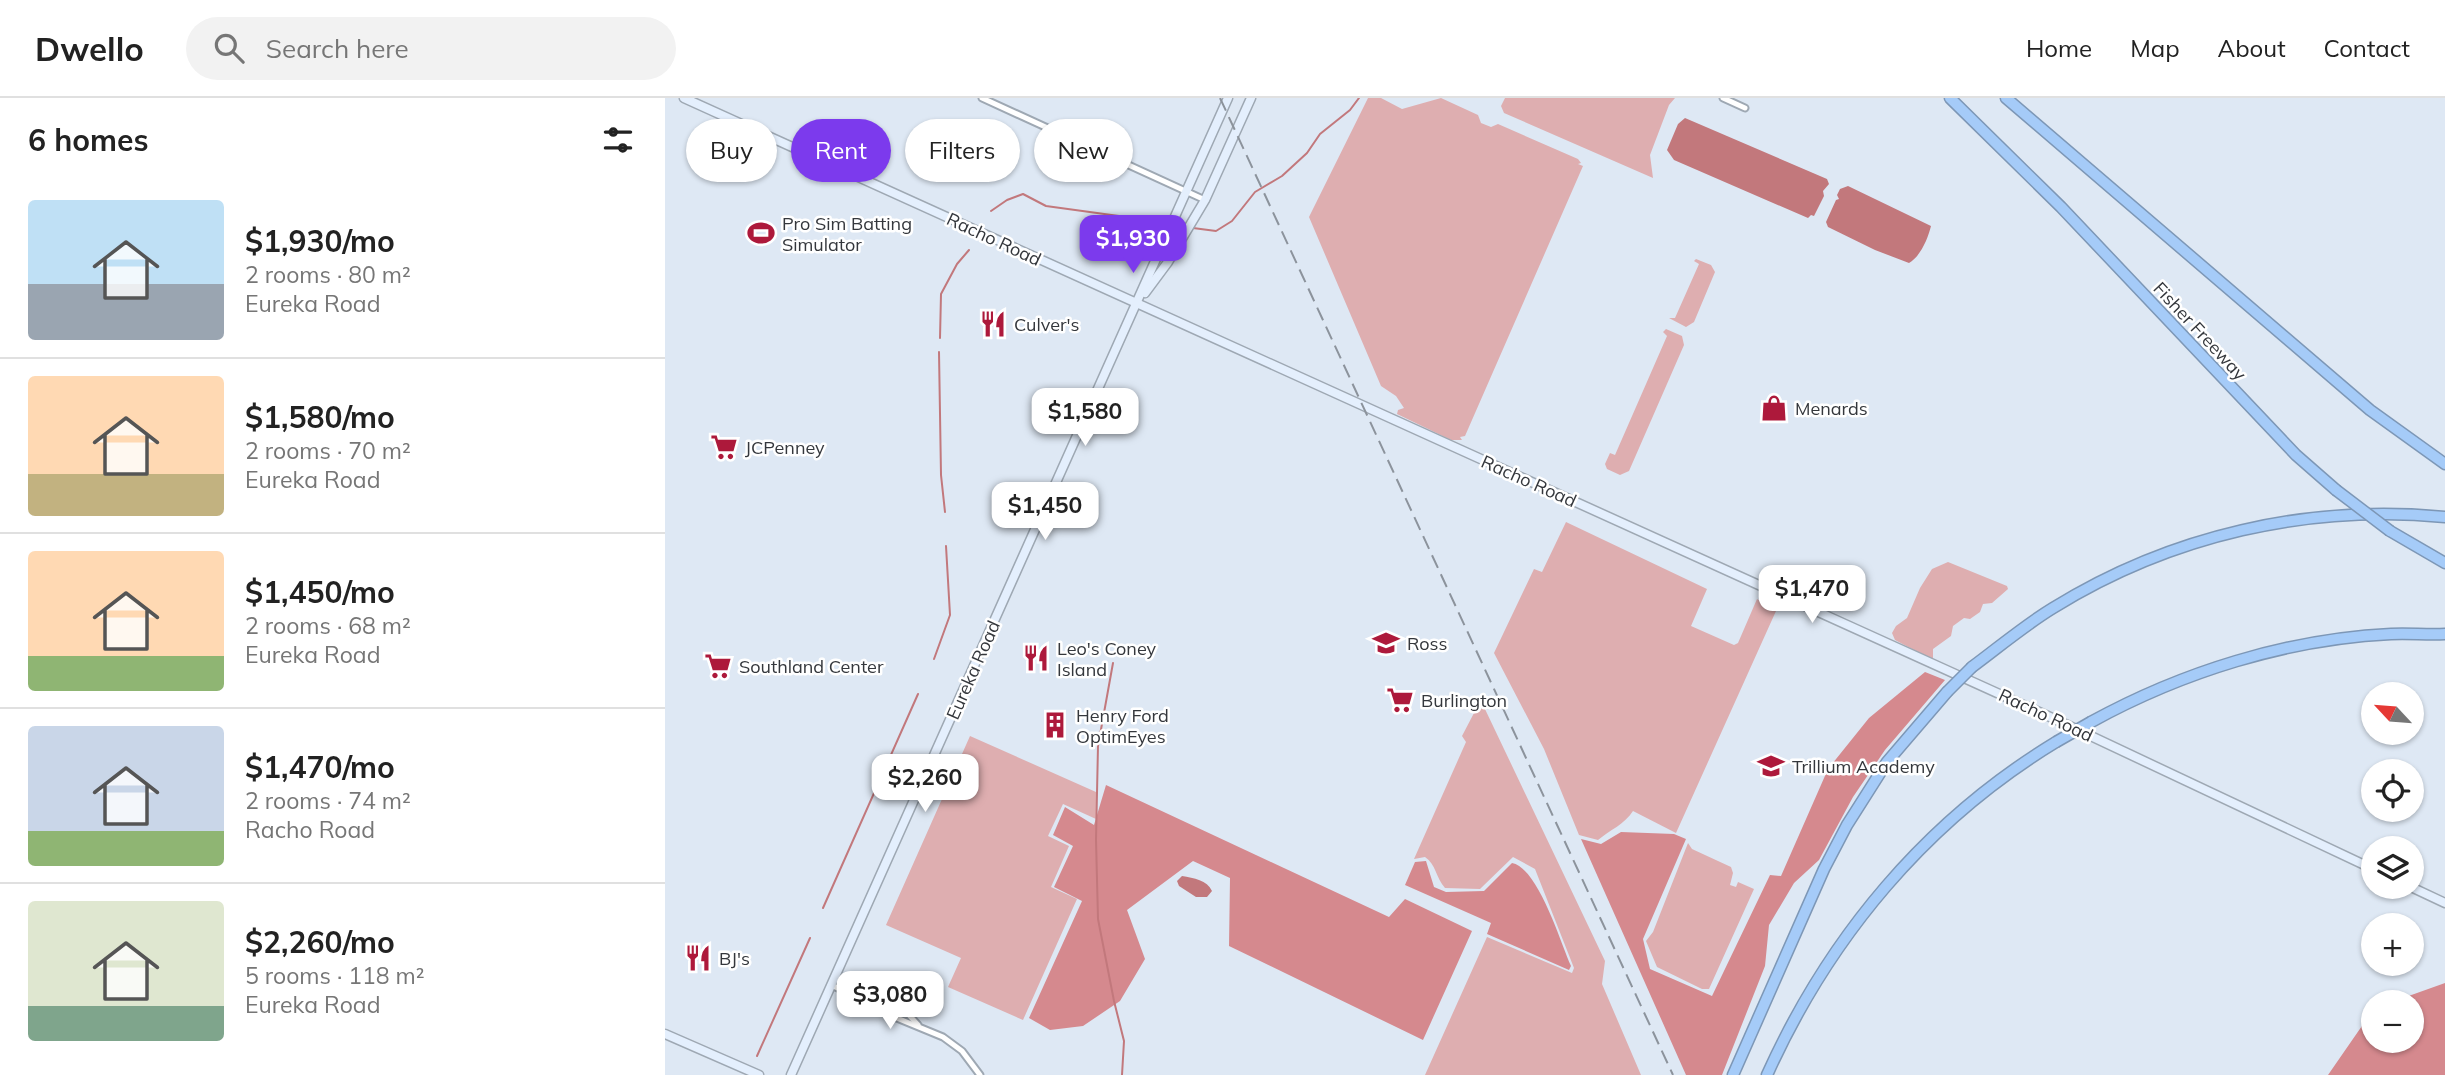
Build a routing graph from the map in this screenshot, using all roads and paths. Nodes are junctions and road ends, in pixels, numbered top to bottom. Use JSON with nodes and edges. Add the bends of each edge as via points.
{"nodes":[{"id":1,"x":684,"y":98,"type":"edge"},
{"id":2,"x":982,"y":98,"type":"edge"},
{"id":3,"x":1227,"y":98,"type":"edge"},
{"id":4,"x":1251,"y":98,"type":"edge"},
{"id":5,"x":1723,"y":98,"type":"edge"},
{"id":6,"x":1950,"y":98,"type":"edge"},
{"id":7,"x":2007,"y":98,"type":"edge"},
{"id":8,"x":1745,"y":108,"type":"dead end"},
{"id":9,"x":1186,"y":191,"type":"junction"},
{"id":10,"x":1205,"y":200,"type":"junction"},
{"id":11,"x":1136,"y":304,"type":"junction"},
{"id":12,"x":2445,"y":464,"type":"edge"},
{"id":13,"x":2445,"y":517,"type":"edge"},
{"id":14,"x":2445,"y":563,"type":"edge"},
{"id":15,"x":2445,"y":634,"type":"edge"},
{"id":16,"x":2361,"y":863,"type":"edge"},
{"id":17,"x":2424,"y":893,"type":"edge"},
{"id":18,"x":2445,"y":903,"type":"edge"},
{"id":19,"x":831,"y":985,"type":"junction"},
{"id":20,"x":866,"y":1001,"type":"junction"},
{"id":21,"x":918,"y":1025,"type":"junction"},
{"id":22,"x":665,"y":1034,"type":"edge"},
{"id":23,"x":759,"y":1075,"type":"edge"},
{"id":24,"x":791,"y":1075,"type":"edge"},
{"id":25,"x":980,"y":1075,"type":"edge"},
{"id":26,"x":1733,"y":1075,"type":"edge"},
{"id":27,"x":1767,"y":1075,"type":"edge"}],
"edges":[{"from":1,"to":11,"type":"street","name":"Racho Road"},
{"from":2,"to":9,"type":"street"},
{"from":3,"to":9,"type":"street","name":"Eureka Road"},
{"from":4,"to":10,"type":"street","name":"Eureka Road"},
{"from":5,"to":8,"type":"street"},
{"from":6,"to":14,"type":"highway","name":"Fisher Freeway","bridge":true,"via":[[2051,197],[2295,455],[2390,531]]},
{"from":7,"to":12,"type":"highway","via":[[2370,410]]},
{"from":9,"to":10,"type":"street"},
{"from":9,"to":11,"type":"street","name":"Eureka Road"},
{"from":10,"to":11,"type":"street","name":"Eureka Road"},
{"from":11,"to":16,"type":"street","name":"Racho Road","via":[[2059,721]]},
{"from":11,"to":19,"type":"street","name":"Eureka Road"},
{"from":13,"to":26,"type":"highway","bridge":true,"via":[[2310,518],[2199,541],[2076,594],[1972,667],[1893,755],[1847,825]]},
{"from":15,"to":27,"type":"highway","bridge":true,"via":[[2359,637],[2244,659],[2171,684],[2091,722],[2009,772],[1960,811],[1862,915],[1823,969]]},
{"from":17,"to":18,"type":"street"},
{"from":19,"to":20,"type":"street"},
{"from":19,"to":24,"type":"street","name":"Eureka Road"},
{"from":20,"to":21,"type":"street","via":[[870,1007]]},
{"from":20,"to":21,"type":"street","via":[[909,1015]]},
{"from":21,"to":25,"type":"street","via":[[953,1043]]},
{"from":22,"to":23,"type":"street"}]}
